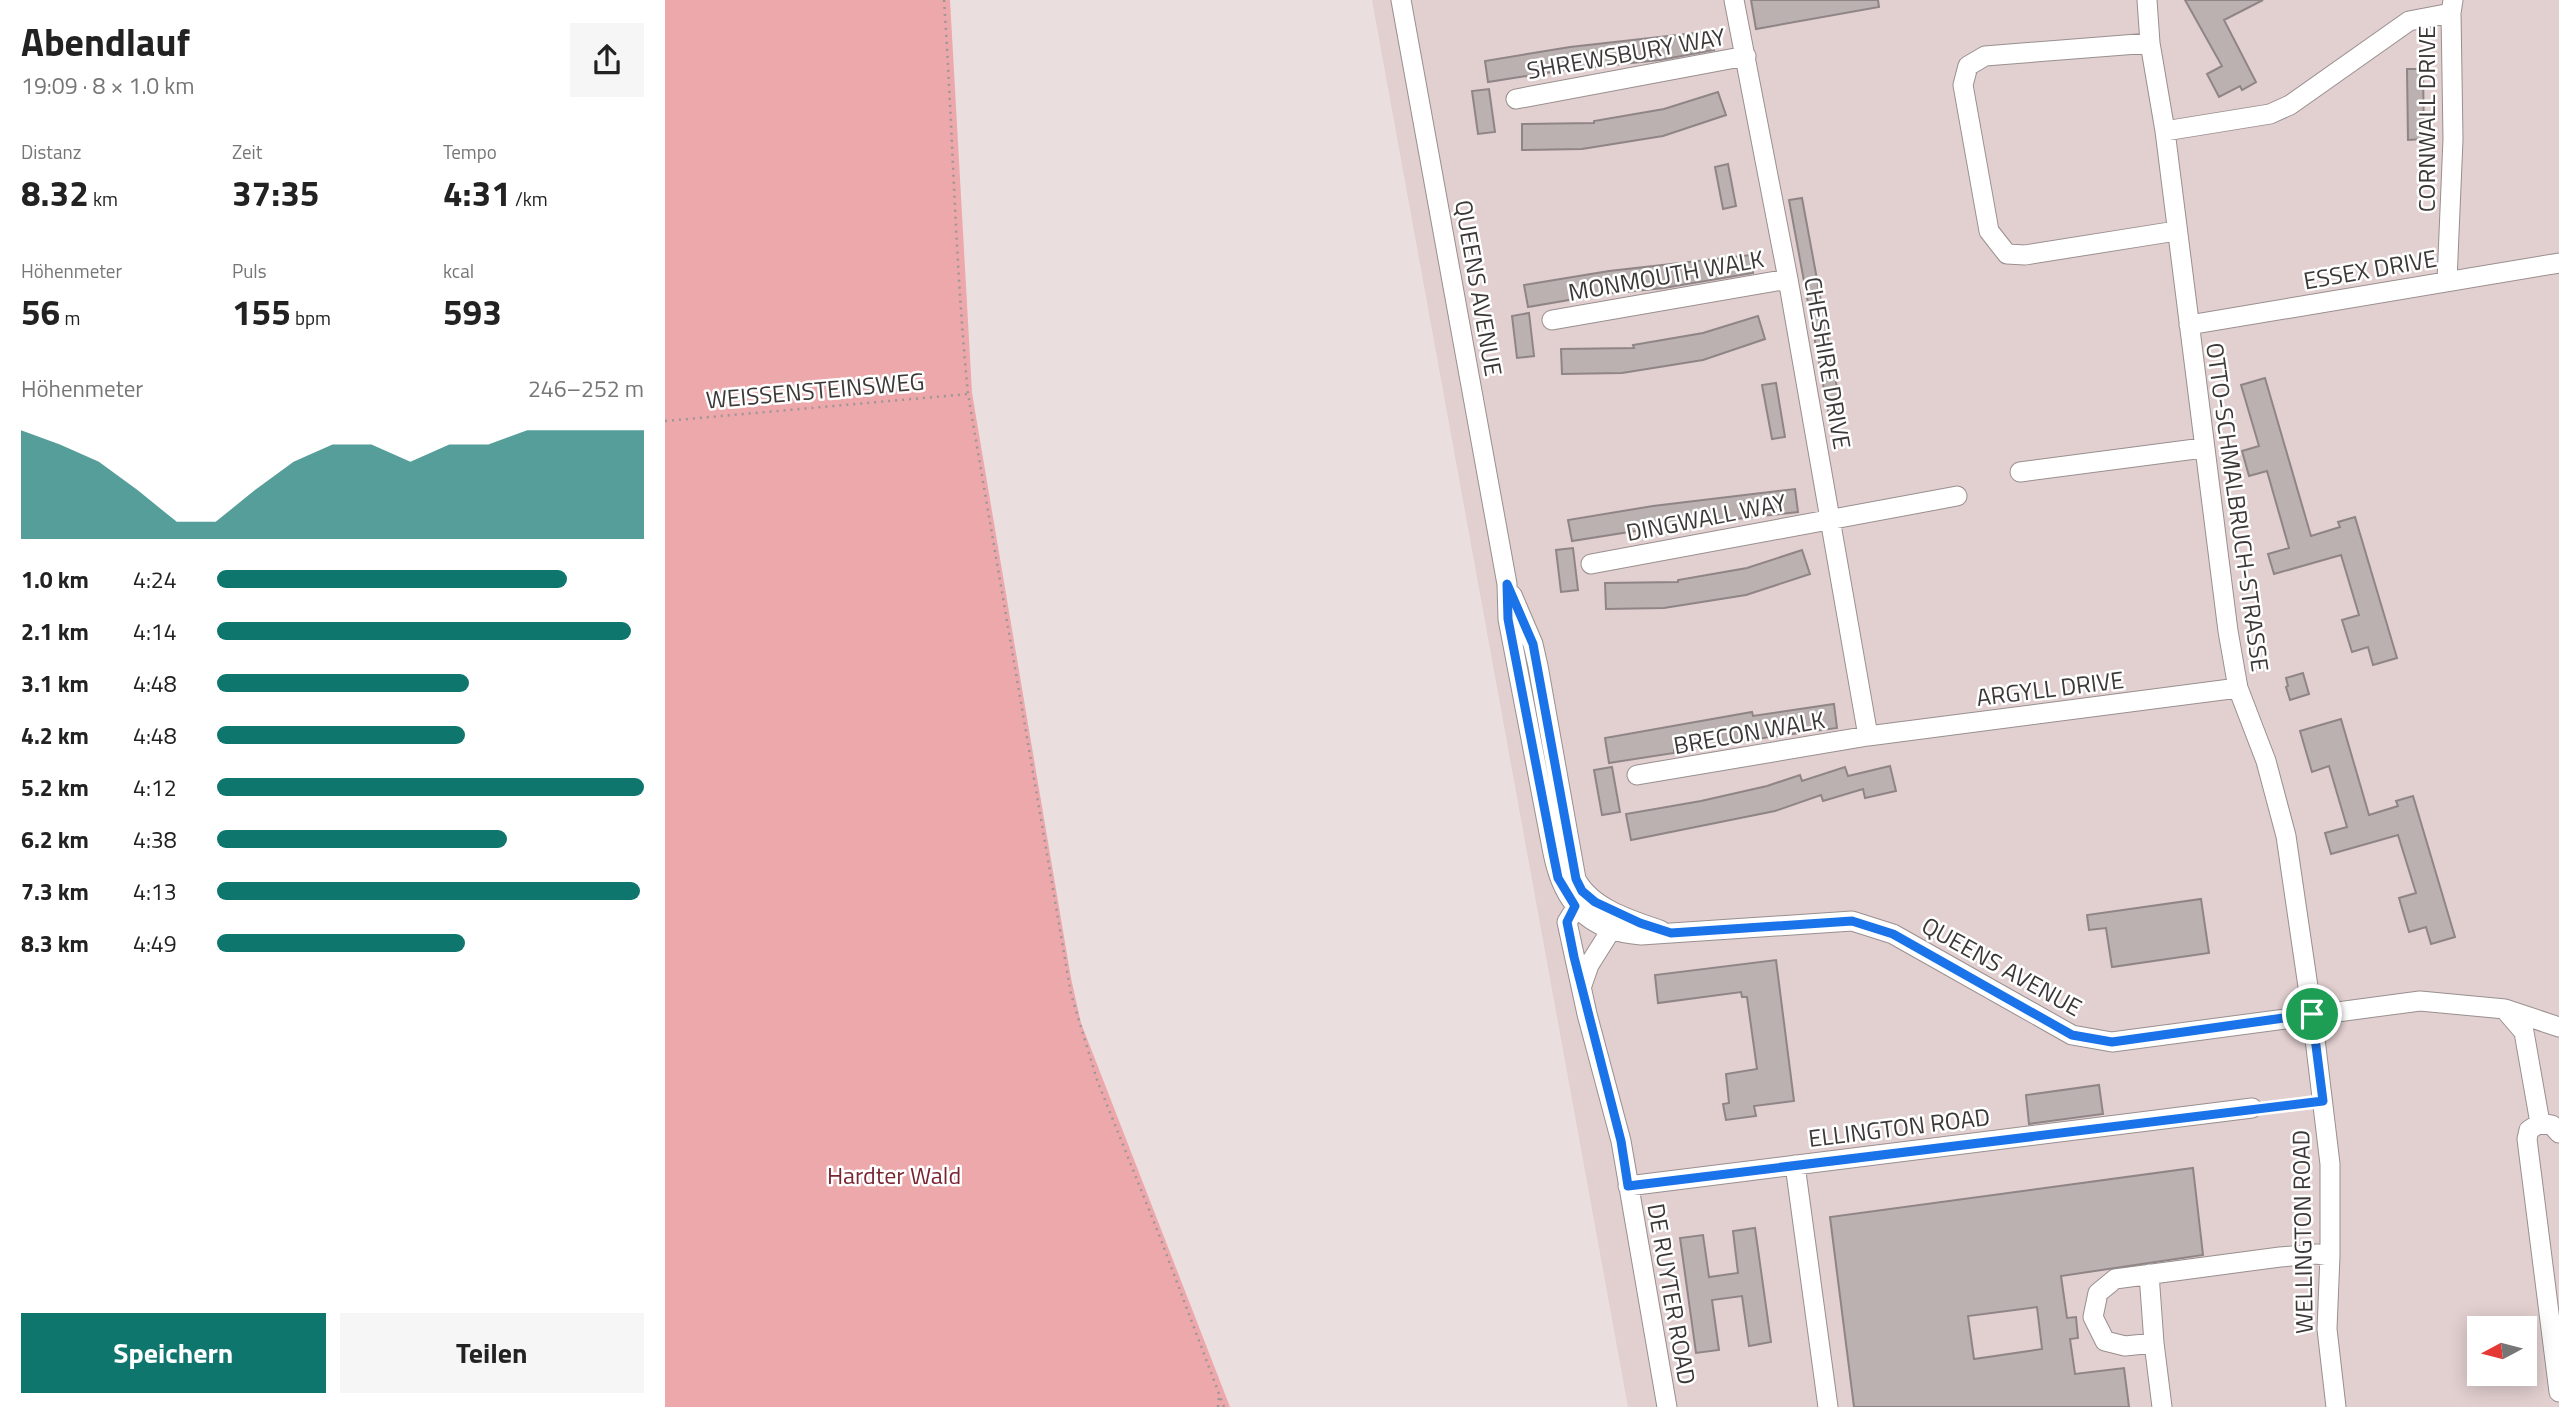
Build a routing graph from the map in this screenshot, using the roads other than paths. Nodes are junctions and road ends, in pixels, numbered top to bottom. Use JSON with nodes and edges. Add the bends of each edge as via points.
{"nodes":[{"id":1,"x":1401,"y":0,"type":"edge"},
{"id":2,"x":1734,"y":0,"type":"edge"},
{"id":3,"x":2147,"y":0,"type":"edge"},
{"id":4,"x":2452,"y":7,"type":"edge"},
{"id":5,"x":2150,"y":43,"type":"junction"},
{"id":6,"x":1746,"y":56,"type":"junction"},
{"id":7,"x":1516,"y":99,"type":"dead end"},
{"id":8,"x":2165,"y":131,"type":"junction"},
{"id":9,"x":2176,"y":231,"type":"junction"},
{"id":10,"x":2559,"y":263,"type":"edge"},
{"id":11,"x":1789,"y":279,"type":"junction"},
{"id":12,"x":2447,"y":281,"type":"junction"},
{"id":13,"x":1552,"y":320,"type":"dead end"},
{"id":14,"x":2189,"y":325,"type":"junction"},
{"id":15,"x":2203,"y":448,"type":"junction"},
{"id":16,"x":2020,"y":472,"type":"dead end"},
{"id":17,"x":1957,"y":496,"type":"dead end"},
{"id":18,"x":1830,"y":519,"type":"junction"},
{"id":19,"x":1591,"y":564,"type":"dead end"},
{"id":20,"x":2238,"y":688,"type":"junction"},
{"id":21,"x":1868,"y":736,"type":"junction"},
{"id":22,"x":1637,"y":775,"type":"dead end"},
{"id":23,"x":1580,"y":900,"type":"junction"},
{"id":24,"x":1616,"y":921,"type":"junction"},
{"id":25,"x":1582,"y":985,"type":"junction"},
{"id":26,"x":2505,"y":1009,"type":"junction"},
{"id":27,"x":2312,"y":1014,"type":"junction"},
{"id":28,"x":2559,"y":1027,"type":"edge"},
{"id":29,"x":2252,"y":1108,"type":"road end"},
{"id":30,"x":2540,"y":1123,"type":"junction"},
{"id":31,"x":2559,"y":1133,"type":"edge"},
{"id":32,"x":1795,"y":1165,"type":"junction"},
{"id":33,"x":1628,"y":1186,"type":"junction"},
{"id":34,"x":2330,"y":1256,"type":"junction"},
{"id":35,"x":2149,"y":1274,"type":"junction"},
{"id":36,"x":2154,"y":1343,"type":"junction"},
{"id":37,"x":2559,"y":1392,"type":"edge"},
{"id":38,"x":1667,"y":1407,"type":"edge"},
{"id":39,"x":1828,"y":1407,"type":"edge"},
{"id":40,"x":2162,"y":1407,"type":"edge"},
{"id":41,"x":2336,"y":1407,"type":"edge"}],
"edges":[{"from":1,"to":23,"type":"lane","name":"QUEENS AVENUE","via":[[1507,584],[1533,644]]},
{"from":2,"to":6,"type":"lane","name":"CHESHIRE DRIVE"},
{"from":3,"to":5,"type":"lane","name":"OTTO-SCHMALBRUCH-STRASSE"},
{"from":4,"to":8,"type":"lane","via":[[2409,21],[2290,106],[2270,114]]},
{"from":4,"to":12,"type":"lane","name":"CORNWALL DRIVE"},
{"from":5,"to":8,"type":"lane","name":"OTTO-SCHMALBRUCH-STRASSE"},
{"from":5,"to":9,"type":"lane","via":[[1985,56],[1968,66],[1963,85],[1989,231],[2007,254]]},
{"from":6,"to":7,"type":"lane","name":"SHREWSBURY WAY"},
{"from":6,"to":11,"type":"lane","name":"CHESHIRE DRIVE"},
{"from":8,"to":9,"type":"lane","name":"OTTO-SCHMALBRUCH-STRASSE"},
{"from":9,"to":14,"type":"lane","name":"OTTO-SCHMALBRUCH-STRASSE"},
{"from":10,"to":12,"type":"lane","name":"ESSEX DRIVE"},
{"from":11,"to":13,"type":"lane","name":"MONMOUTH WALK"},
{"from":11,"to":18,"type":"lane","name":"CHESHIRE DRIVE"},
{"from":12,"to":14,"type":"lane","name":"ESSEX DRIVE"},
{"from":14,"to":15,"type":"lane","name":"OTTO-SCHMALBRUCH-STRASSE"},
{"from":15,"to":16,"type":"lane"},
{"from":15,"to":20,"type":"lane","name":"OTTO-SCHMALBRUCH-STRASSE"},
{"from":17,"to":18,"type":"lane","name":"DINGWALL WAY"},
{"from":18,"to":19,"type":"lane","name":"DINGWALL WAY"},
{"from":18,"to":21,"type":"lane","name":"CHESHIRE DRIVE"},
{"from":20,"to":21,"type":"lane","name":"ARGYLL DRIVE"},
{"from":20,"to":27,"type":"lane","name":"OTTO-SCHMALBRUCH-STRASSE","via":[[2266,761],[2286,836]]},
{"from":21,"to":22,"type":"lane","name":"BRECON WALK"},
{"from":23,"to":24,"type":"lane","name":"QUEENS AVENUE","via":[[1595,902]]},
{"from":23,"to":25,"type":"lane","name":"DE RUYTER ROAD","via":[[1567,922]]},
{"from":24,"to":25,"type":"lane"},
{"from":24,"to":27,"type":"lane","name":"QUEENS AVENUE","via":[[1625,934],[1641,935],[1852,921],[1893,934],[2072,1035],[2112,1042]]},
{"from":25,"to":33,"type":"lane","name":"DE RUYTER ROAD"},
{"from":26,"to":27,"type":"lane","name":"QUEENS AVENUE","via":[[2420,1001]]},
{"from":26,"to":28,"type":"lane","name":"QUEENS AVENUE"},
{"from":26,"to":30,"type":"lane","via":[[2524,1032]]},
{"from":27,"to":34,"type":"lane","name":"WELLINGTON ROAD","via":[[2330,1164]]},
{"from":29,"to":32,"type":"lane","name":"ELLINGTON ROAD"},
{"from":30,"to":31,"type":"lane","via":[[2552,1125]]},
{"from":30,"to":37,"type":"lane","via":[[2529,1130],[2527,1139]]},
{"from":32,"to":33,"type":"lane"},
{"from":32,"to":39,"type":"lane","name":"ELLINGTON ROAD"},
{"from":33,"to":38,"type":"lane","name":"DE RUYTER ROAD"},
{"from":34,"to":35,"type":"lane","via":[[2280,1257]]},
{"from":34,"to":41,"type":"lane","name":"WELLINGTON ROAD","via":[[2327,1329]]},
{"from":35,"to":36,"type":"lane"},
{"from":35,"to":36,"type":"lane","via":[[2115,1279],[2098,1293],[2093,1317],[2105,1341],[2125,1346]]},
{"from":36,"to":40,"type":"lane"}]}
